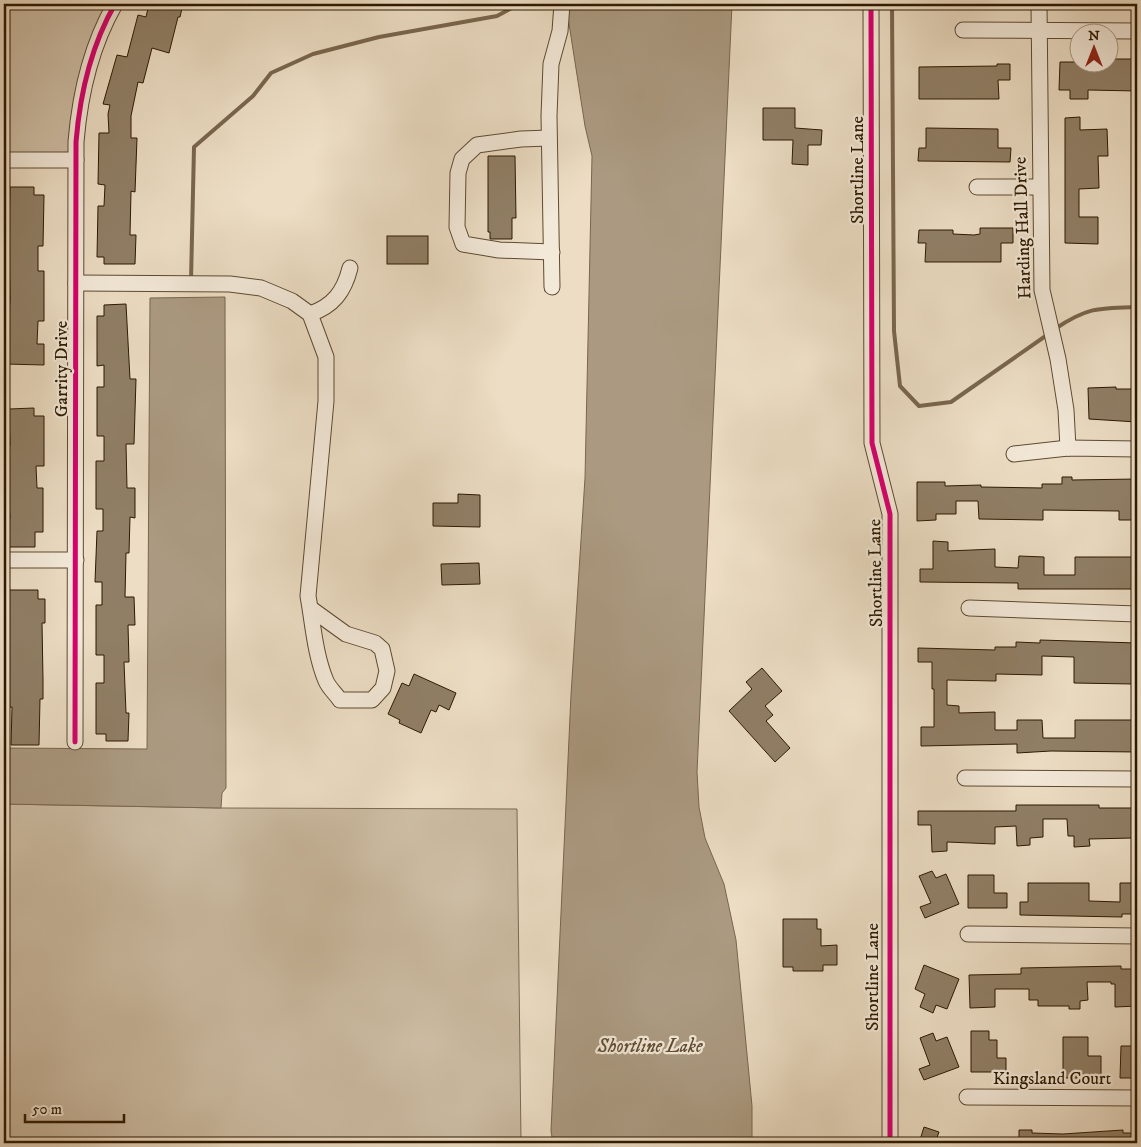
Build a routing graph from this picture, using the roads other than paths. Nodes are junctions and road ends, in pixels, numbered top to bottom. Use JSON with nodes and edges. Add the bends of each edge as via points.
{"nodes":[{"id":1,"x":115,"y":4,"type":"edge"},
{"id":2,"x":562,"y":4,"type":"edge"},
{"id":3,"x":871,"y":4,"type":"edge"},
{"id":4,"x":1039,"y":4,"type":"edge"},
{"id":5,"x":963,"y":30,"type":"dead end"},
{"id":6,"x":1038,"y":30,"type":"junction"},
{"id":7,"x":1137,"y":31,"type":"edge"},
{"id":8,"x":549,"y":138,"type":"junction"},
{"id":9,"x":4,"y":160,"type":"edge"},
{"id":10,"x":76,"y":160,"type":"junction"},
{"id":11,"x":977,"y":187,"type":"dead end"},
{"id":12,"x":1040,"y":187,"type":"junction"},
{"id":13,"x":552,"y":252,"type":"junction"},
{"id":14,"x":350,"y":268,"type":"dead end"},
{"id":15,"x":76,"y":283,"type":"junction"},
{"id":16,"x":552,"y":287,"type":"dead end"},
{"id":17,"x":310,"y":314,"type":"junction"},
{"id":18,"x":1068,"y":448,"type":"junction"},
{"id":19,"x":1137,"y":449,"type":"edge"},
{"id":20,"x":1014,"y":454,"type":"dead end"},
{"id":21,"x":4,"y":560,"type":"edge"},
{"id":22,"x":76,"y":560,"type":"junction"},
{"id":23,"x":310,"y":608,"type":"junction"},
{"id":24,"x":969,"y":608,"type":"dead end"},
{"id":25,"x":1137,"y":614,"type":"edge"},
{"id":26,"x":75,"y":742,"type":"dead end"},
{"id":27,"x":965,"y":778,"type":"dead end"},
{"id":28,"x":1137,"y":779,"type":"edge"},
{"id":29,"x":968,"y":934,"type":"dead end"},
{"id":30,"x":1137,"y":936,"type":"edge"},
{"id":31,"x":967,"y":1097,"type":"dead end"},
{"id":32,"x":1137,"y":1098,"type":"edge"},
{"id":33,"x":890,"y":1143,"type":"edge"}],
"edges":[{"from":1,"to":10,"type":"street","name":"Garrity Drive","via":[[92,54],[84,84],[78,116]]},
{"from":2,"to":8,"type":"street","via":[[560,31],[551,64]]},
{"from":3,"to":33,"type":"street","name":"Shortline Lane","via":[[872,443],[890,514]]},
{"from":4,"to":6,"type":"street","name":"Harding Hall Drive"},
{"from":5,"to":6,"type":"street"},
{"from":6,"to":7,"type":"street"},
{"from":6,"to":12,"type":"street","name":"Harding Hall Drive"},
{"from":8,"to":13,"type":"street"},
{"from":8,"to":13,"type":"street","via":[[477,145],[462,159],[458,173],[458,227],[463,244],[499,250]]},
{"from":9,"to":10,"type":"street"},
{"from":10,"to":15,"type":"street","name":"Garrity Drive"},
{"from":11,"to":12,"type":"street"},
{"from":12,"to":18,"type":"street","name":"Harding Hall Drive","via":[[1042,290],[1062,380]]},
{"from":13,"to":16,"type":"street"},
{"from":14,"to":17,"type":"street","via":[[346,285],[338,297],[322,310]]},
{"from":15,"to":17,"type":"street","via":[[230,284],[260,288],[292,301]]},
{"from":15,"to":22,"type":"street","name":"Garrity Drive"},
{"from":17,"to":23,"type":"street","via":[[326,357],[326,383],[308,596]]},
{"from":18,"to":19,"type":"street"},
{"from":18,"to":20,"type":"street"},
{"from":21,"to":22,"type":"street"},
{"from":22,"to":26,"type":"street","name":"Garrity Drive"},
{"from":23,"to":23,"type":"street","via":[[346,634],[375,643],[382,649],[387,671],[383,688],[372,700],[340,700],[326,683],[316,649]]},
{"from":24,"to":25,"type":"street"},
{"from":27,"to":28,"type":"street"},
{"from":29,"to":30,"type":"street"},
{"from":31,"to":32,"type":"street","name":"Kingsland Court"}]}
